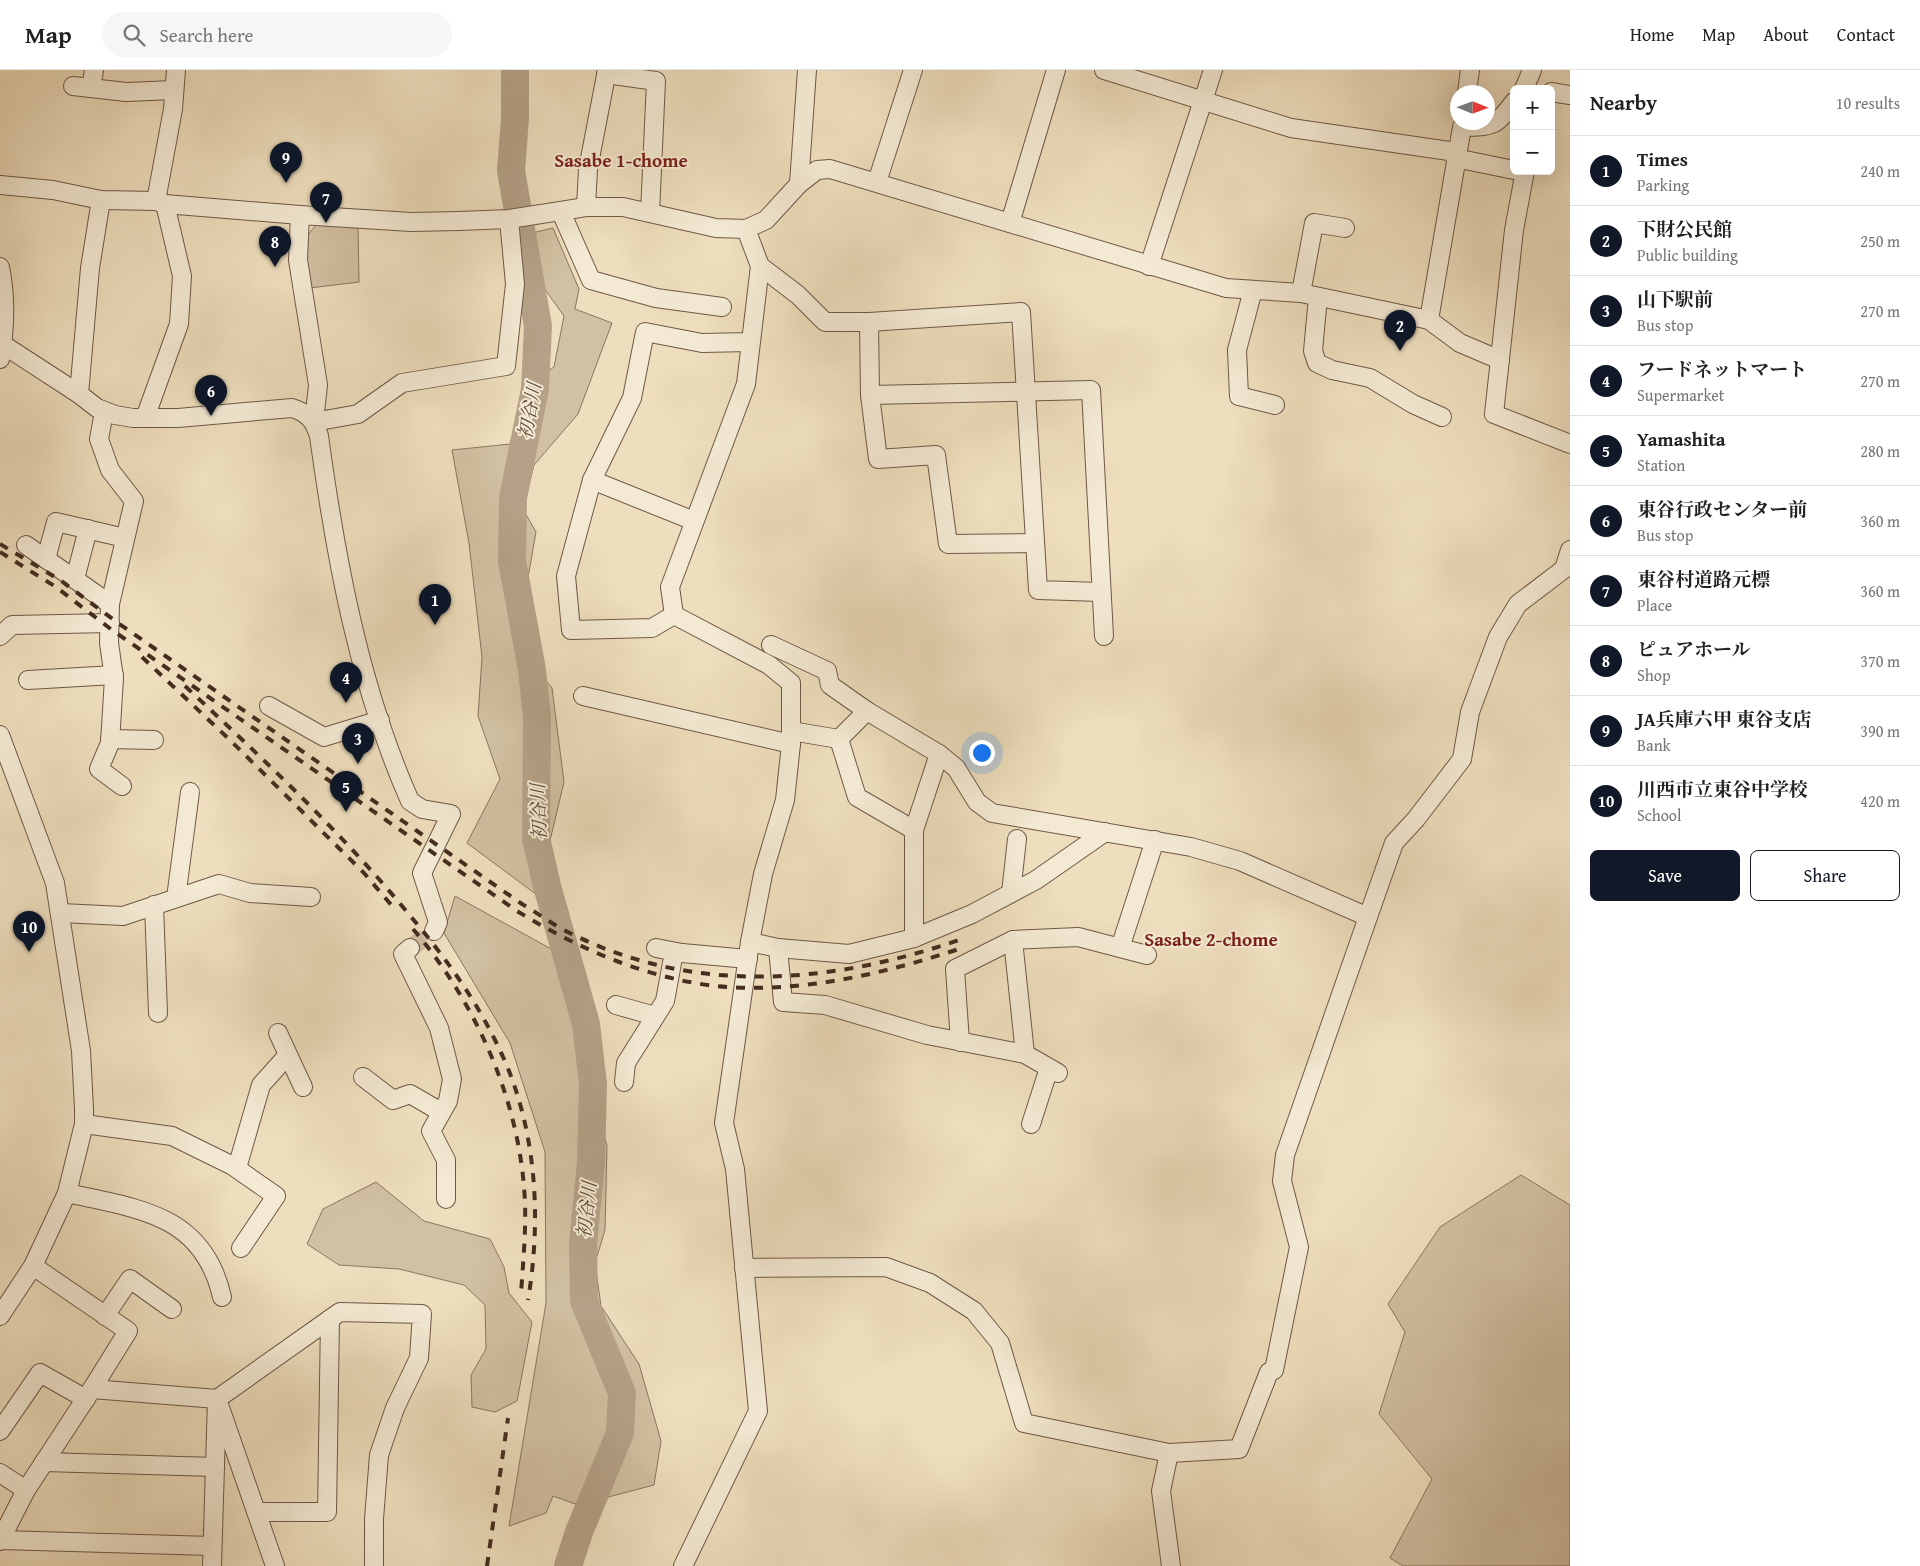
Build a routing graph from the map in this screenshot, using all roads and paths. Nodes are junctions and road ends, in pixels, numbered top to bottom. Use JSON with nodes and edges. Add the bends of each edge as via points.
{"nodes":[{"id":1,"x":94,"y":70,"type":"edge"},
{"id":2,"x":176,"y":70,"type":"edge"},
{"id":3,"x":807,"y":70,"type":"edge"},
{"id":4,"x":913,"y":70,"type":"edge"},
{"id":5,"x":1056,"y":70,"type":"edge"},
{"id":6,"x":1104,"y":70,"type":"edge"},
{"id":7,"x":1213,"y":70,"type":"edge"},
{"id":8,"x":1470,"y":70,"type":"edge"},
{"id":9,"x":1532,"y":70,"type":"edge"},
{"id":10,"x":606,"y":72,"type":"edge"},
{"id":11,"x":1468,"y":85,"type":"edge"},
{"id":12,"x":1526,"y":85,"type":"edge"},
{"id":13,"x":73,"y":86,"type":"dead end"},
{"id":14,"x":91,"y":88,"type":"junction"},
{"id":15,"x":174,"y":90,"type":"junction"},
{"id":16,"x":1555,"y":93,"type":"edge"},
{"id":17,"x":1570,"y":95,"type":"edge"},
{"id":18,"x":1203,"y":100,"type":"junction"},
{"id":19,"x":1510,"y":108,"type":"edge"},
{"id":20,"x":1495,"y":123,"type":"edge"},
{"id":21,"x":1461,"y":130,"type":"edge"},
{"id":22,"x":1456,"y":155,"type":"junction"},
{"id":23,"x":1510,"y":168,"type":"edge"},
{"id":24,"x":1521,"y":175,"type":"edge"},
{"id":25,"x":877,"y":182,"type":"junction"},
{"id":26,"x":799,"y":184,"type":"junction"},
{"id":27,"x":0,"y":185,"type":"edge"},
{"id":28,"x":101,"y":200,"type":"junction"},
{"id":29,"x":160,"y":203,"type":"junction"},
{"id":30,"x":586,"y":207,"type":"junction"},
{"id":31,"x":561,"y":212,"type":"junction"},
{"id":32,"x":650,"y":213,"type":"junction"},
{"id":33,"x":300,"y":215,"type":"junction"},
{"id":34,"x":509,"y":218,"type":"junction"},
{"id":35,"x":1010,"y":223,"type":"junction"},
{"id":36,"x":1345,"y":228,"type":"dead end"},
{"id":37,"x":746,"y":229,"type":"junction"},
{"id":38,"x":760,"y":266,"type":"junction"},
{"id":39,"x":1149,"y":266,"type":"junction"},
{"id":40,"x":0,"y":267,"type":"edge"},
{"id":41,"x":1253,"y":290,"type":"junction"},
{"id":42,"x":1309,"y":295,"type":"junction"},
{"id":43,"x":722,"y":308,"type":"dead end"},
{"id":44,"x":1429,"y":320,"type":"junction"},
{"id":45,"x":869,"y":322,"type":"junction"},
{"id":46,"x":751,"y":342,"type":"junction"},
{"id":47,"x":1,"y":352,"type":"edge"},
{"id":48,"x":1500,"y":360,"type":"junction"},
{"id":49,"x":1026,"y":391,"type":"junction"},
{"id":50,"x":79,"y":394,"type":"junction"},
{"id":51,"x":870,"y":395,"type":"junction"},
{"id":52,"x":1275,"y":405,"type":"dead end"},
{"id":53,"x":104,"y":412,"type":"junction"},
{"id":54,"x":1442,"y":417,"type":"dead end"},
{"id":55,"x":144,"y":418,"type":"junction"},
{"id":56,"x":314,"y":422,"type":"junction"},
{"id":57,"x":1570,"y":444,"type":"edge"},
{"id":58,"x":592,"y":480,"type":"junction"},
{"id":59,"x":694,"y":521,"type":"junction"},
{"id":60,"x":88,"y":529,"type":"junction"},
{"id":61,"x":126,"y":538,"type":"junction"},
{"id":62,"x":1035,"y":543,"type":"junction"},
{"id":63,"x":26,"y":545,"type":"dead end"},
{"id":64,"x":1570,"y":550,"type":"edge"},
{"id":65,"x":46,"y":559,"type":"junction"},
{"id":66,"x":75,"y":579,"type":"junction"},
{"id":67,"x":1101,"y":592,"type":"junction"},
{"id":68,"x":110,"y":604,"type":"junction"},
{"id":69,"x":674,"y":615,"type":"junction"},
{"id":70,"x":110,"y":622,"type":"junction"},
{"id":71,"x":0,"y":636,"type":"edge"},
{"id":72,"x":1104,"y":636,"type":"dead end"},
{"id":73,"x":771,"y":645,"type":"dead end"},
{"id":74,"x":114,"y":675,"type":"junction"},
{"id":75,"x":28,"y":680,"type":"dead end"},
{"id":76,"x":583,"y":696,"type":"dead end"},
{"id":77,"x":269,"y":706,"type":"dead end"},
{"id":78,"x":866,"y":710,"type":"junction"},
{"id":79,"x":380,"y":720,"type":"junction"},
{"id":80,"x":0,"y":735,"type":"edge"},
{"id":81,"x":791,"y":737,"type":"junction"},
{"id":82,"x":110,"y":739,"type":"junction"},
{"id":83,"x":839,"y":739,"type":"junction"},
{"id":84,"x":154,"y":740,"type":"dead end"},
{"id":85,"x":939,"y":754,"type":"junction"},
{"id":86,"x":122,"y":786,"type":"dead end"},
{"id":87,"x":190,"y":792,"type":"dead end"},
{"id":88,"x":914,"y":830,"type":"junction"},
{"id":89,"x":1105,"y":832,"type":"junction"},
{"id":90,"x":1017,"y":839,"type":"dead end"},
{"id":91,"x":1155,"y":840,"type":"junction"},
{"id":92,"x":1011,"y":893,"type":"junction"},
{"id":93,"x":311,"y":897,"type":"dead end"},
{"id":94,"x":176,"y":898,"type":"junction"},
{"id":95,"x":154,"y":905,"type":"junction"},
{"id":96,"x":61,"y":913,"type":"junction"},
{"id":97,"x":1368,"y":917,"type":"junction"},
{"id":98,"x":434,"y":931,"type":"dead end"},
{"id":99,"x":914,"y":938,"type":"junction"},
{"id":100,"x":1012,"y":940,"type":"junction"},
{"id":101,"x":410,"y":948,"type":"dead end"},
{"id":102,"x":656,"y":948,"type":"dead end"},
{"id":103,"x":778,"y":948,"type":"junction"},
{"id":104,"x":1120,"y":948,"type":"junction"},
{"id":105,"x":749,"y":950,"type":"junction"},
{"id":106,"x":674,"y":952,"type":"junction"},
{"id":107,"x":1147,"y":955,"type":"dead end"},
{"id":108,"x":616,"y":1005,"type":"dead end"},
{"id":109,"x":158,"y":1013,"type":"dead end"},
{"id":110,"x":655,"y":1016,"type":"junction"},
{"id":111,"x":278,"y":1033,"type":"dead end"},
{"id":112,"x":960,"y":1042,"type":"junction"},
{"id":113,"x":1025,"y":1054,"type":"junction"},
{"id":114,"x":287,"y":1056,"type":"junction"},
{"id":115,"x":363,"y":1078,"type":"dead end"},
{"id":116,"x":624,"y":1082,"type":"dead end"},
{"id":117,"x":303,"y":1087,"type":"dead end"},
{"id":118,"x":441,"y":1112,"type":"junction"},
{"id":119,"x":84,"y":1124,"type":"junction"},
{"id":120,"x":1031,"y":1124,"type":"dead end"},
{"id":121,"x":237,"y":1168,"type":"junction"},
{"id":122,"x":68,"y":1193,"type":"junction"},
{"id":123,"x":446,"y":1199,"type":"dead end"},
{"id":124,"x":241,"y":1248,"type":"dead end"},
{"id":125,"x":33,"y":1266,"type":"junction"},
{"id":126,"x":744,"y":1268,"type":"junction"},
{"id":127,"x":222,"y":1296,"type":"dead end"},
{"id":128,"x":172,"y":1309,"type":"dead end"},
{"id":129,"x":0,"y":1316,"type":"edge"},
{"id":130,"x":105,"y":1316,"type":"junction"},
{"id":131,"x":330,"y":1319,"type":"junction"},
{"id":132,"x":89,"y":1394,"type":"junction"},
{"id":133,"x":217,"y":1398,"type":"junction"},
{"id":134,"x":0,"y":1431,"type":"edge"},
{"id":135,"x":1169,"y":1453,"type":"junction"},
{"id":136,"x":44,"y":1462,"type":"junction"},
{"id":137,"x":215,"y":1467,"type":"junction"},
{"id":138,"x":0,"y":1473,"type":"edge"},
{"id":139,"x":26,"y":1490,"type":"junction"},
{"id":140,"x":256,"y":1512,"type":"junction"},
{"id":141,"x":0,"y":1540,"type":"edge"},
{"id":142,"x":212,"y":1546,"type":"junction"},
{"id":143,"x":212,"y":1566,"type":"edge"},
{"id":144,"x":275,"y":1566,"type":"edge"},
{"id":145,"x":374,"y":1566,"type":"edge"},
{"id":146,"x":683,"y":1566,"type":"edge"},
{"id":147,"x":1170,"y":1566,"type":"edge"}],
"edges":[{"from":1,"to":14,"type":"street"},
{"from":2,"to":15,"type":"street"},
{"from":3,"to":26,"type":"street"},
{"from":4,"to":25,"type":"street"},
{"from":5,"to":35,"type":"street"},
{"from":6,"to":18,"type":"street"},
{"from":7,"to":18,"type":"street"},
{"from":8,"to":11,"type":"street"},
{"from":9,"to":12,"type":"street"},
{"from":10,"to":30,"type":"street","via":[[588,169]]},
{"from":10,"to":32,"type":"street","via":[[656,81]]},
{"from":13,"to":14,"type":"street"},
{"from":14,"to":15,"type":"street","via":[[126,92]]},
{"from":15,"to":29,"type":"street"},
{"from":16,"to":17,"type":"street"},
{"from":18,"to":22,"type":"street","via":[[1291,128]]},
{"from":18,"to":39,"type":"street"},
{"from":19,"to":20,"type":"street","via":[[1500,122]]},
{"from":21,"to":22,"type":"street"},
{"from":22,"to":23,"type":"street"},
{"from":22,"to":44,"type":"street"},
{"from":24,"to":48,"type":"street"},
{"from":25,"to":26,"type":"street","via":[[830,169],[817,170]]},
{"from":25,"to":35,"type":"street"},
{"from":26,"to":37,"type":"street","via":[[766,220]]},
{"from":27,"to":28,"type":"street","via":[[53,190]]},
{"from":28,"to":29,"type":"street"},
{"from":28,"to":50,"type":"street","via":[[90,268]]},
{"from":29,"to":33,"type":"street"},
{"from":29,"to":55,"type":"street","via":[[182,276],[179,324]]},
{"from":30,"to":31,"type":"street"},
{"from":30,"to":32,"type":"street","via":[[623,207]]},
{"from":31,"to":34,"type":"street"},
{"from":31,"to":43,"type":"street","via":[[591,280],[656,298]]},
{"from":32,"to":37,"type":"street","via":[[716,228]]},
{"from":33,"to":34,"type":"street","via":[[411,222]]},
{"from":33,"to":56,"type":"street","via":[[298,260],[318,385]]},
{"from":34,"to":56,"type":"street","via":[[515,284],[506,366],[402,384],[358,414]]},
{"from":35,"to":39,"type":"street"},
{"from":36,"to":42,"type":"street","via":[[1314,223]]},
{"from":37,"to":38,"type":"street"},
{"from":38,"to":45,"type":"street","via":[[798,295],[825,322]]},
{"from":38,"to":46,"type":"street"},
{"from":39,"to":41,"type":"street","via":[[1226,288]]},
{"from":40,"to":47,"type":"street","via":[[3,282]]},
{"from":41,"to":42,"type":"street"},
{"from":41,"to":52,"type":"street","via":[[1237,350],[1239,396]]},
{"from":42,"to":44,"type":"street"},
{"from":42,"to":54,"type":"street","via":[[1313,351],[1317,363],[1332,370],[1370,378]]},
{"from":44,"to":48,"type":"street","via":[[1460,343]]},
{"from":45,"to":49,"type":"street","via":[[1021,312]]},
{"from":45,"to":51,"type":"street"},
{"from":46,"to":58,"type":"street","via":[[702,343],[645,332],[632,398]]},
{"from":46,"to":59,"type":"street","via":[[746,384]]},
{"from":47,"to":50,"type":"street"},
{"from":48,"to":57,"type":"street","via":[[1494,414]]},
{"from":49,"to":51,"type":"street"},
{"from":49,"to":62,"type":"street"},
{"from":49,"to":67,"type":"street","via":[[1091,390]]},
{"from":50,"to":53,"type":"street"},
{"from":51,"to":62,"type":"street","via":[[878,458],[936,455],[948,544]]},
{"from":53,"to":55,"type":"street"},
{"from":53,"to":61,"type":"street","via":[[99,439],[110,470],[134,501]]},
{"from":55,"to":56,"type":"street","via":[[292,408]]},
{"from":56,"to":79,"type":"street","via":[[359,654]]},
{"from":58,"to":59,"type":"street"},
{"from":58,"to":69,"type":"street","via":[[566,576],[571,630],[652,628]]},
{"from":59,"to":69,"type":"street","via":[[670,587]]},
{"from":60,"to":61,"type":"street"},
{"from":60,"to":65,"type":"street","via":[[56,522]]},
{"from":60,"to":66,"type":"street"},
{"from":61,"to":68,"type":"street"},
{"from":62,"to":67,"type":"street","via":[[1038,590]]},
{"from":63,"to":65,"type":"street"},
{"from":64,"to":97,"type":"street","via":[[1564,570],[1518,604],[1498,637],[1470,712],[1462,759],[1394,843]]},
{"from":65,"to":66,"type":"street"},
{"from":66,"to":68,"type":"street"},
{"from":67,"to":72,"type":"street"},
{"from":68,"to":70,"type":"street"},
{"from":69,"to":81,"type":"street","via":[[769,665],[791,683]]},
{"from":70,"to":71,"type":"street","via":[[12,625]]},
{"from":70,"to":74,"type":"street","via":[[109,643]]},
{"from":73,"to":78,"type":"street","via":[[827,672],[830,685]]},
{"from":74,"to":75,"type":"street"},
{"from":74,"to":82,"type":"street"},
{"from":76,"to":81,"type":"street"},
{"from":77,"to":79,"type":"street","via":[[324,737]]},
{"from":78,"to":83,"type":"street"},
{"from":78,"to":85,"type":"street"},
{"from":79,"to":98,"type":"street","via":[[410,801],[422,809],[451,814],[422,872],[438,922]]},
{"from":80,"to":96,"type":"street","via":[[55,883]]},
{"from":81,"to":83,"type":"street"},
{"from":81,"to":105,"type":"street","via":[[785,800],[763,874]]},
{"from":82,"to":84,"type":"street"},
{"from":82,"to":86,"type":"street","via":[[99,769]]},
{"from":83,"to":88,"type":"street","via":[[857,797]]},
{"from":85,"to":88,"type":"street"},
{"from":85,"to":89,"type":"street","via":[[956,768],[977,802],[992,813]]},
{"from":87,"to":94,"type":"street"},
{"from":88,"to":99,"type":"street"},
{"from":89,"to":91,"type":"street"},
{"from":89,"to":92,"type":"street","via":[[1036,880]]},
{"from":90,"to":92,"type":"street"},
{"from":91,"to":97,"type":"street","via":[[1191,846],[1240,861]]},
{"from":91,"to":104,"type":"street"},
{"from":92,"to":99,"type":"street","via":[[972,914]]},
{"from":93,"to":94,"type":"street","via":[[250,893],[219,884]]},
{"from":94,"to":95,"type":"street"},
{"from":95,"to":96,"type":"street","via":[[123,916]]},
{"from":95,"to":109,"type":"street"},
{"from":96,"to":119,"type":"street","via":[[82,1051]]},
{"from":97,"to":135,"type":"street","via":[[1285,1155],[1282,1181],[1299,1247],[1274,1370],[1269,1372],[1239,1450]]},
{"from":99,"to":103,"type":"street","via":[[849,954]]},
{"from":100,"to":104,"type":"street","via":[[1078,936]]},
{"from":100,"to":112,"type":"street","via":[[955,969]]},
{"from":100,"to":113,"type":"street"},
{"from":101,"to":118,"type":"street","via":[[403,954],[439,1028],[452,1079],[448,1101]]},
{"from":102,"to":106,"type":"street"},
{"from":103,"to":105,"type":"street"},
{"from":103,"to":112,"type":"street","via":[[783,1002],[825,1006]]},
{"from":104,"to":107,"type":"street"},
{"from":105,"to":106,"type":"street"},
{"from":105,"to":126,"type":"street","via":[[724,1123],[735,1169]]},
{"from":106,"to":110,"type":"street","via":[[665,1001]]},
{"from":108,"to":110,"type":"street"},
{"from":110,"to":116,"type":"street","via":[[626,1063]]},
{"from":111,"to":114,"type":"street"},
{"from":112,"to":113,"type":"street"},
{"from":113,"to":120,"type":"street","via":[[1054,1071]]},
{"from":114,"to":117,"type":"street"},
{"from":114,"to":121,"type":"street","via":[[262,1085]]},
{"from":115,"to":118,"type":"street","via":[[393,1100],[410,1094]]},
{"from":118,"to":123,"type":"street","via":[[432,1131],[446,1160]]},
{"from":119,"to":121,"type":"street","via":[[172,1136]]},
{"from":119,"to":122,"type":"street"},
{"from":121,"to":124,"type":"street","via":[[276,1196]]},
{"from":122,"to":125,"type":"street"},
{"from":122,"to":127,"type":"street","via":[[152,1214],[176,1225],[202,1247],[218,1279]]},
{"from":125,"to":129,"type":"street"},
{"from":125,"to":130,"type":"street"},
{"from":126,"to":135,"type":"street","via":[[886,1267],[930,1283],[974,1311],[1000,1343],[1024,1423]]},
{"from":126,"to":146,"type":"street","via":[[758,1411]]},
{"from":128,"to":130,"type":"street","via":[[130,1279]]},
{"from":130,"to":132,"type":"street","via":[[128,1331]]},
{"from":131,"to":133,"type":"street"},
{"from":131,"to":140,"type":"street","via":[[327,1512]]},
{"from":131,"to":145,"type":"street","via":[[340,1312],[422,1314],[418,1358],[395,1408],[379,1455]]},
{"from":132,"to":133,"type":"street"},
{"from":132,"to":134,"type":"street","via":[[40,1373]]},
{"from":132,"to":136,"type":"street"},
{"from":133,"to":137,"type":"street"},
{"from":133,"to":140,"type":"street"},
{"from":135,"to":147,"type":"street","via":[[1161,1491]]},
{"from":136,"to":137,"type":"street"},
{"from":136,"to":139,"type":"street"},
{"from":137,"to":142,"type":"street"},
{"from":138,"to":139,"type":"street"},
{"from":139,"to":141,"type":"street"},
{"from":140,"to":144,"type":"street"},
{"from":141,"to":142,"type":"street"},
{"from":142,"to":143,"type":"street"}]}
